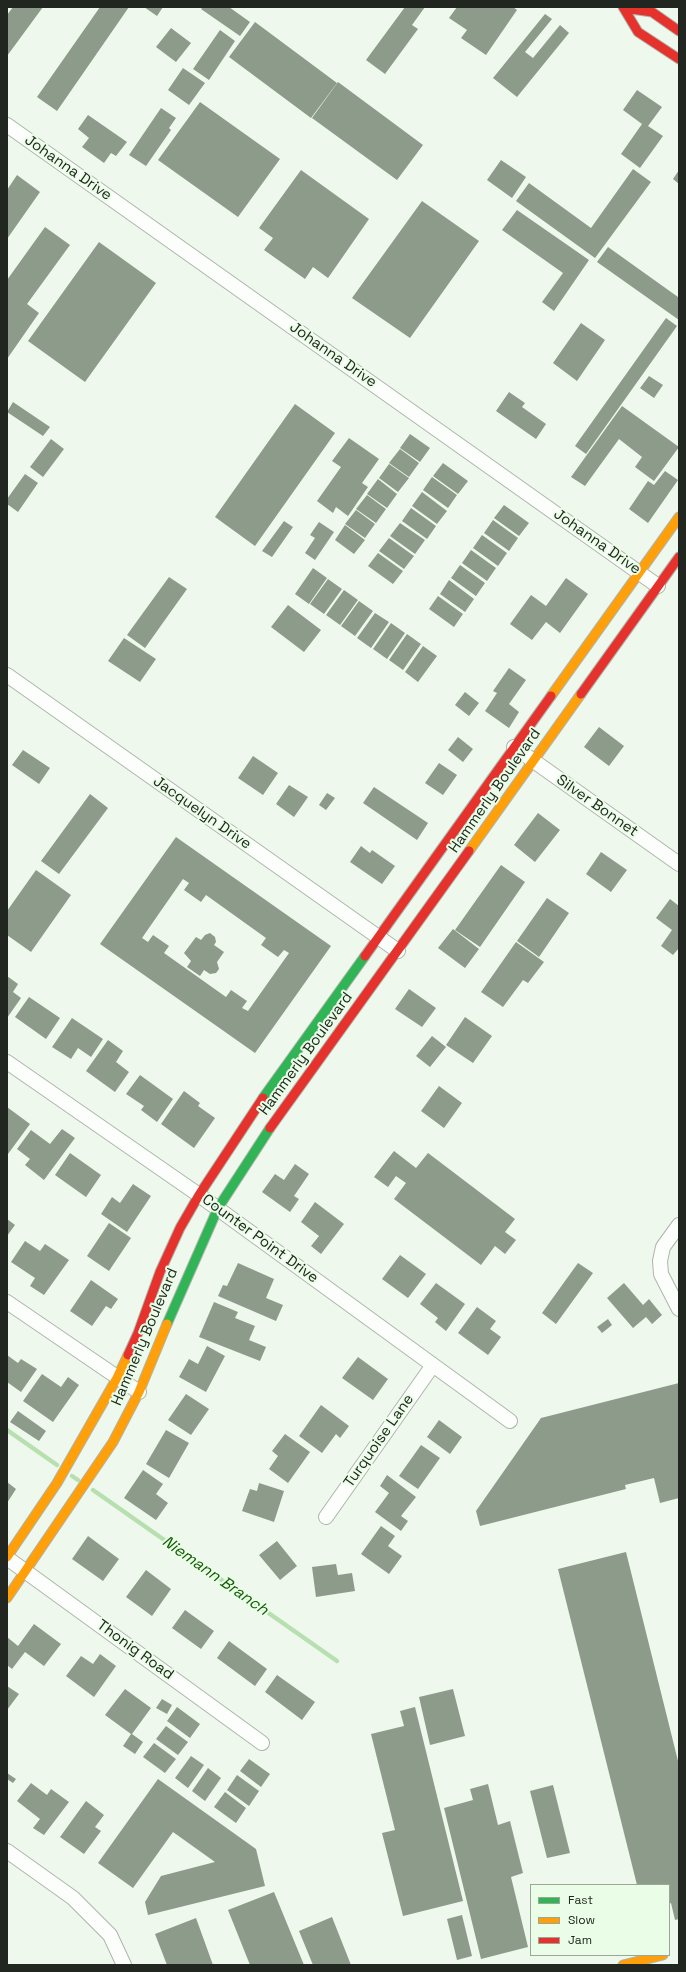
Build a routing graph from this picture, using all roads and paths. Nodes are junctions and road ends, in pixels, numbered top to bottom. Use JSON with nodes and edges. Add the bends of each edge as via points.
{"nodes":[{"id":1,"x":624,"y":7,"type":"edge"},
{"id":2,"x":679,"y":31,"type":"edge"},
{"id":3,"x":679,"y":59,"type":"edge"},
{"id":4,"x":7,"y":125,"type":"edge"},
{"id":5,"x":679,"y":517,"type":"edge"},
{"id":6,"x":679,"y":557,"type":"edge"},
{"id":7,"x":639,"y":572,"type":"junction"},
{"id":8,"x":658,"y":586,"type":"junction"},
{"id":9,"x":7,"y":675,"type":"edge"},
{"id":10,"x":514,"y":747,"type":"junction"},
{"id":11,"x":534,"y":761,"type":"junction"},
{"id":12,"x":679,"y":864,"type":"edge"},
{"id":13,"x":378,"y":938,"type":"junction"},
{"id":14,"x":398,"y":951,"type":"junction"},
{"id":15,"x":7,"y":1062,"type":"edge"},
{"id":16,"x":199,"y":1195,"type":"junction"},
{"id":17,"x":218,"y":1208,"type":"junction"},
{"id":18,"x":679,"y":1225,"type":"edge"},
{"id":19,"x":7,"y":1302,"type":"edge"},
{"id":20,"x":679,"y":1309,"type":"edge"},
{"id":21,"x":433,"y":1365,"type":"junction"},
{"id":22,"x":117,"y":1378,"type":"junction"},
{"id":23,"x":139,"y":1392,"type":"junction"},
{"id":24,"x":510,"y":1421,"type":"dead end"},
{"id":25,"x":326,"y":1517,"type":"dead end"},
{"id":26,"x":7,"y":1557,"type":"edge"},
{"id":27,"x":26,"y":1571,"type":"junction"},
{"id":28,"x":7,"y":1598,"type":"edge"},
{"id":29,"x":262,"y":1743,"type":"dead end"},
{"id":30,"x":7,"y":1851,"type":"edge"},
{"id":31,"x":659,"y":1956,"type":"edge"},
{"id":32,"x":124,"y":1965,"type":"edge"},
{"id":33,"x":624,"y":1965,"type":"edge"}],
"edges":[{"from":1,"to":2,"type":"main road","via":[[652,12]]},
{"from":1,"to":3,"type":"main road","via":[[638,32]]},
{"from":4,"to":7,"type":"street","name":"Johanna Drive"},
{"from":5,"to":7,"type":"main road","name":"Hammerly Boulevard"},
{"from":6,"to":8,"type":"main road","name":"Hammerly Boulevard"},
{"from":7,"to":8,"type":"street","name":"Johanna Drive"},
{"from":7,"to":10,"type":"main road","name":"Hammerly Boulevard"},
{"from":8,"to":11,"type":"main road","name":"Hammerly Boulevard"},
{"from":9,"to":13,"type":"street","name":"Jacquelyn Drive"},
{"from":10,"to":11,"type":"street","name":"Silver Bonnet"},
{"from":10,"to":13,"type":"main road","name":"Hammerly Boulevard"},
{"from":11,"to":12,"type":"street","name":"Silver Bonnet"},
{"from":11,"to":14,"type":"main road","name":"Hammerly Boulevard"},
{"from":13,"to":14,"type":"street","name":"Jacquelyn Drive"},
{"from":13,"to":16,"type":"main road","name":"Hammerly Boulevard","via":[[264,1097]]},
{"from":14,"to":17,"type":"main road","name":"Hammerly Boulevard","via":[[282,1109]]},
{"from":15,"to":16,"type":"street","name":"Counter Point Drive"},
{"from":16,"to":17,"type":"street","name":"Counter Point Drive"},
{"from":16,"to":22,"type":"main road","name":"Hammerly Boulevard","via":[[180,1228]]},
{"from":17,"to":21,"type":"street","name":"Counter Point Drive"},
{"from":17,"to":23,"type":"main road","name":"Hammerly Boulevard","via":[[180,1291]]},
{"from":18,"to":20,"type":"street","via":[[663,1247],[660,1261],[661,1274]]},
{"from":19,"to":22,"type":"street"},
{"from":21,"to":24,"type":"street","name":"Counter Point Drive"},
{"from":21,"to":25,"type":"street","name":"Turquoise Lane"},
{"from":22,"to":23,"type":"street"},
{"from":22,"to":26,"type":"main road","name":"Hammerly Boulevard","via":[[57,1483]]},
{"from":23,"to":27,"type":"main road","name":"Hammerly Boulevard","via":[[113,1442]]},
{"from":26,"to":27,"type":"street","name":"Thonig Road"},
{"from":27,"to":28,"type":"main road","name":"Hammerly Boulevard"},
{"from":27,"to":29,"type":"street","name":"Thonig Road"},
{"from":30,"to":32,"type":"street","via":[[73,1898],[110,1935]]},
{"from":31,"to":33,"type":"main road"}]}
